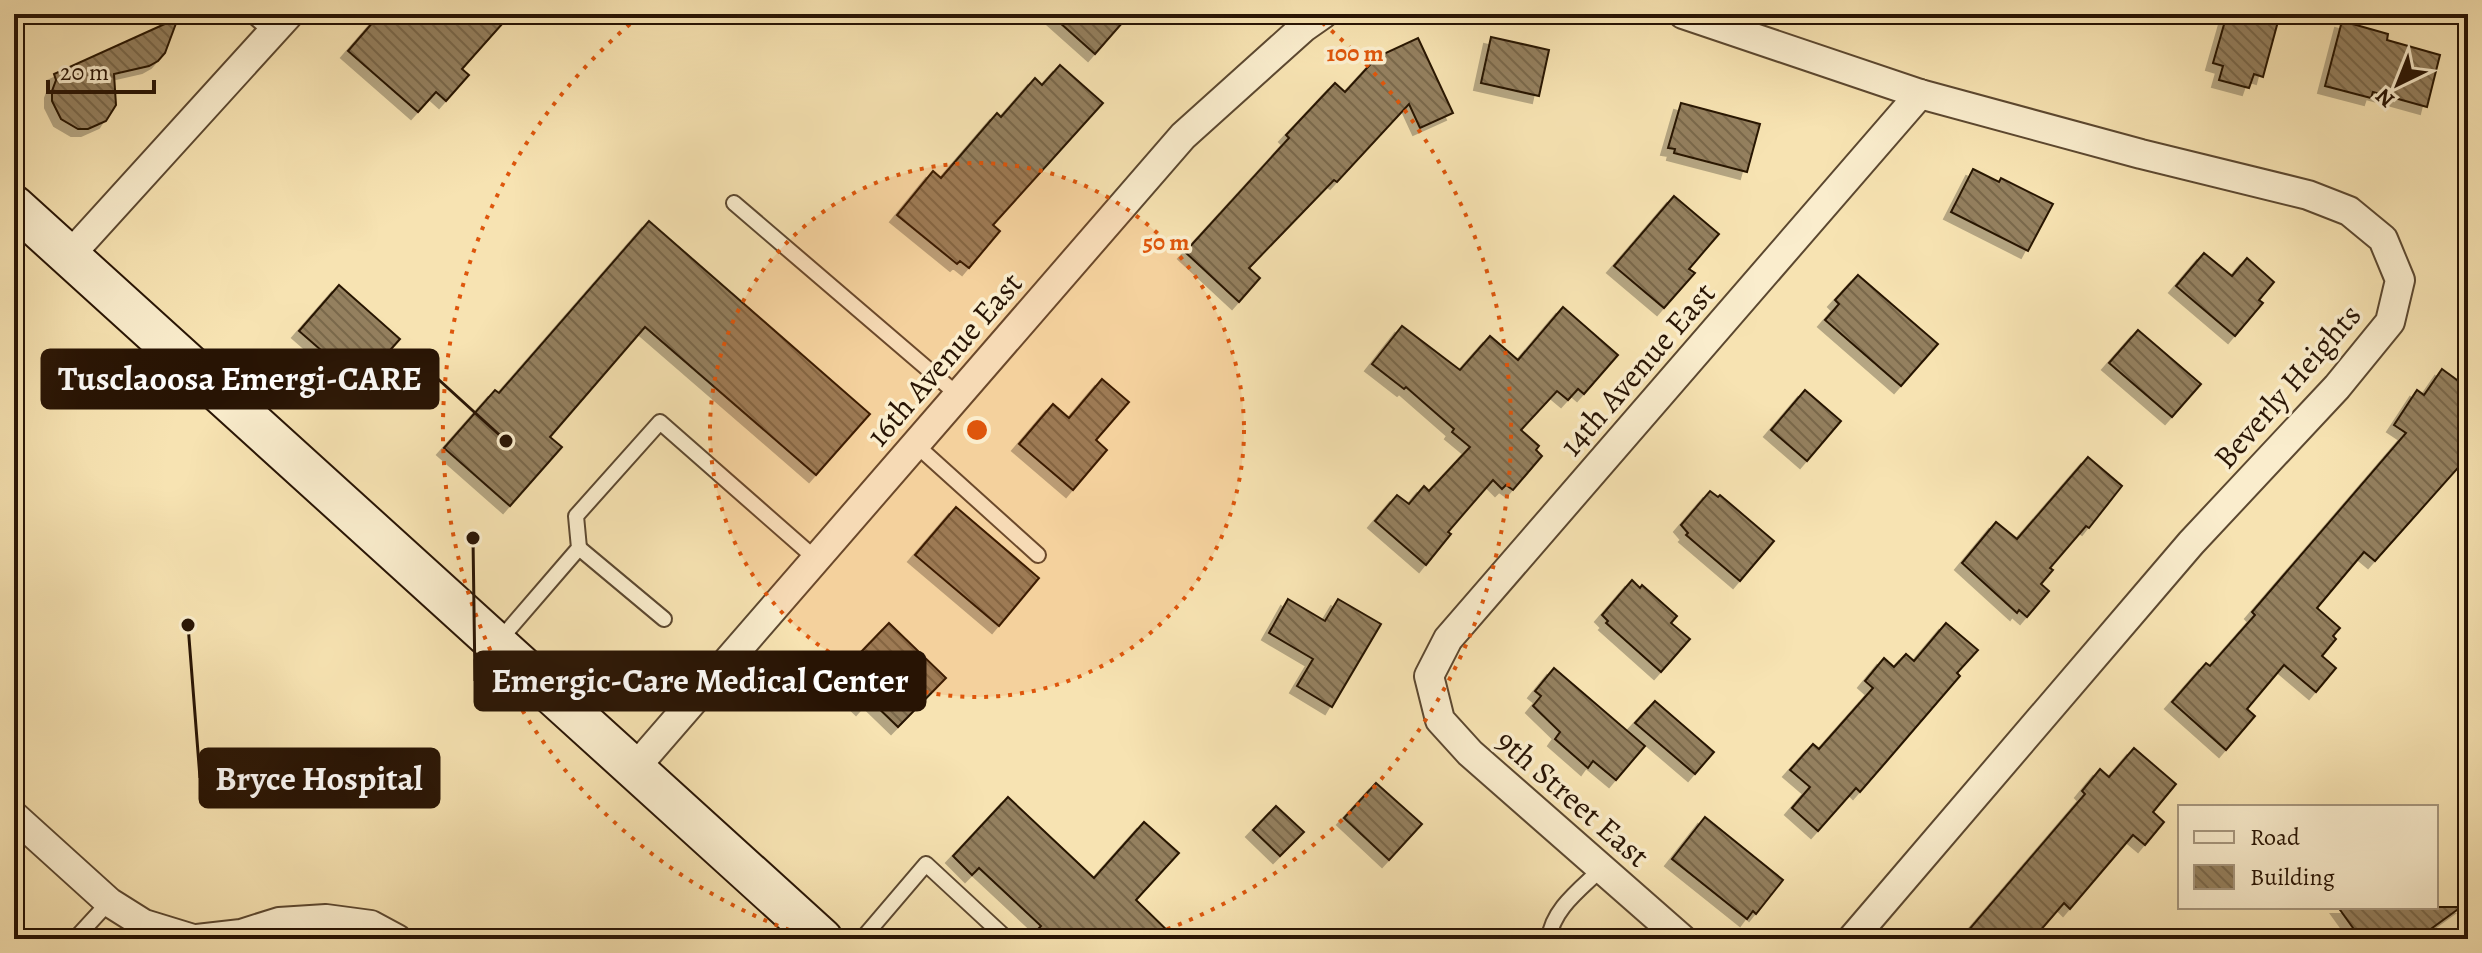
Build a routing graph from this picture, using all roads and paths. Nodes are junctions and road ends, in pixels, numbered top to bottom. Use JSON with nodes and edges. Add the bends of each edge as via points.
{"nodes":[{"id":1,"x":251,"y":14,"type":"edge"},
{"id":2,"x":1323,"y":14,"type":"edge"},
{"id":3,"x":1683,"y":14,"type":"edge"},
{"id":4,"x":281,"y":24,"type":"edge"},
{"id":5,"x":1920,"y":94,"type":"junction"},
{"id":6,"x":734,"y":203,"type":"dead end"},
{"id":7,"x":14,"y":206,"type":"edge"},
{"id":8,"x":70,"y":255,"type":"junction"},
{"id":9,"x":958,"y":395,"type":"junction"},
{"id":10,"x":915,"y":444,"type":"junction"},
{"id":11,"x":579,"y":548,"type":"junction"},
{"id":12,"x":1038,"y":555,"type":"dead end"},
{"id":13,"x":816,"y":559,"type":"junction"},
{"id":14,"x":664,"y":619,"type":"dead end"},
{"id":15,"x":497,"y":644,"type":"junction"},
{"id":16,"x":1434,"y":699,"type":"joint"},
{"id":17,"x":634,"y":769,"type":"junction"},
{"id":18,"x":14,"y":816,"type":"edge"},
{"id":19,"x":1602,"y":868,"type":"junction"},
{"id":20,"x":109,"y":902,"type":"junction"},
{"id":21,"x":75,"y":939,"type":"edge"},
{"id":22,"x":195,"y":939,"type":"edge"},
{"id":23,"x":397,"y":939,"type":"edge"},
{"id":24,"x":822,"y":939,"type":"edge"},
{"id":25,"x":862,"y":939,"type":"edge"},
{"id":26,"x":1007,"y":939,"type":"edge"},
{"id":27,"x":1549,"y":939,"type":"edge"},
{"id":28,"x":1682,"y":939,"type":"edge"},
{"id":29,"x":1852,"y":939,"type":"edge"}],
"edges":[{"from":1,"to":4,"type":"lane"},
{"from":2,"to":9,"type":"street","name":"16th Avenue East","via":[[1183,136]]},
{"from":3,"to":5,"type":"street","name":"Beverly Heights"},
{"from":4,"to":8,"type":"street"},
{"from":5,"to":16,"type":"street","name":"14th Avenue East","via":[[1448,639],[1429,676]]},
{"from":5,"to":29,"type":"street","name":"Beverly Heights","via":[[2308,195],[2349,211],[2383,239],[2400,280],[2390,322],[2337,387],[2191,543]]},
{"from":6,"to":9,"type":"lane"},
{"from":7,"to":8,"type":"main road"},
{"from":8,"to":15,"type":"main road"},
{"from":9,"to":10,"type":"street","name":"16th Avenue East"},
{"from":10,"to":12,"type":"lane"},
{"from":10,"to":13,"type":"street","name":"16th Avenue East"},
{"from":11,"to":13,"type":"lane","via":[[576,516],[660,422]]},
{"from":11,"to":14,"type":"lane"},
{"from":11,"to":15,"type":"lane"},
{"from":13,"to":17,"type":"street","name":"16th Avenue East"},
{"from":15,"to":17,"type":"main road"},
{"from":16,"to":19,"type":"street","name":"9th Street East","via":[[1440,720],[1470,753]]},
{"from":17,"to":24,"type":"main road"},
{"from":18,"to":20,"type":"street"},
{"from":19,"to":27,"type":"lane","via":[[1560,911]]},
{"from":19,"to":28,"type":"street","name":"9th Street East"},
{"from":20,"to":21,"type":"lane"},
{"from":20,"to":22,"type":"street","via":[[144,924]]},
{"from":22,"to":23,"type":"street","via":[[241,934],[279,922],[326,919],[371,925]]},
{"from":25,"to":26,"type":"lane","via":[[926,864]]}]}
